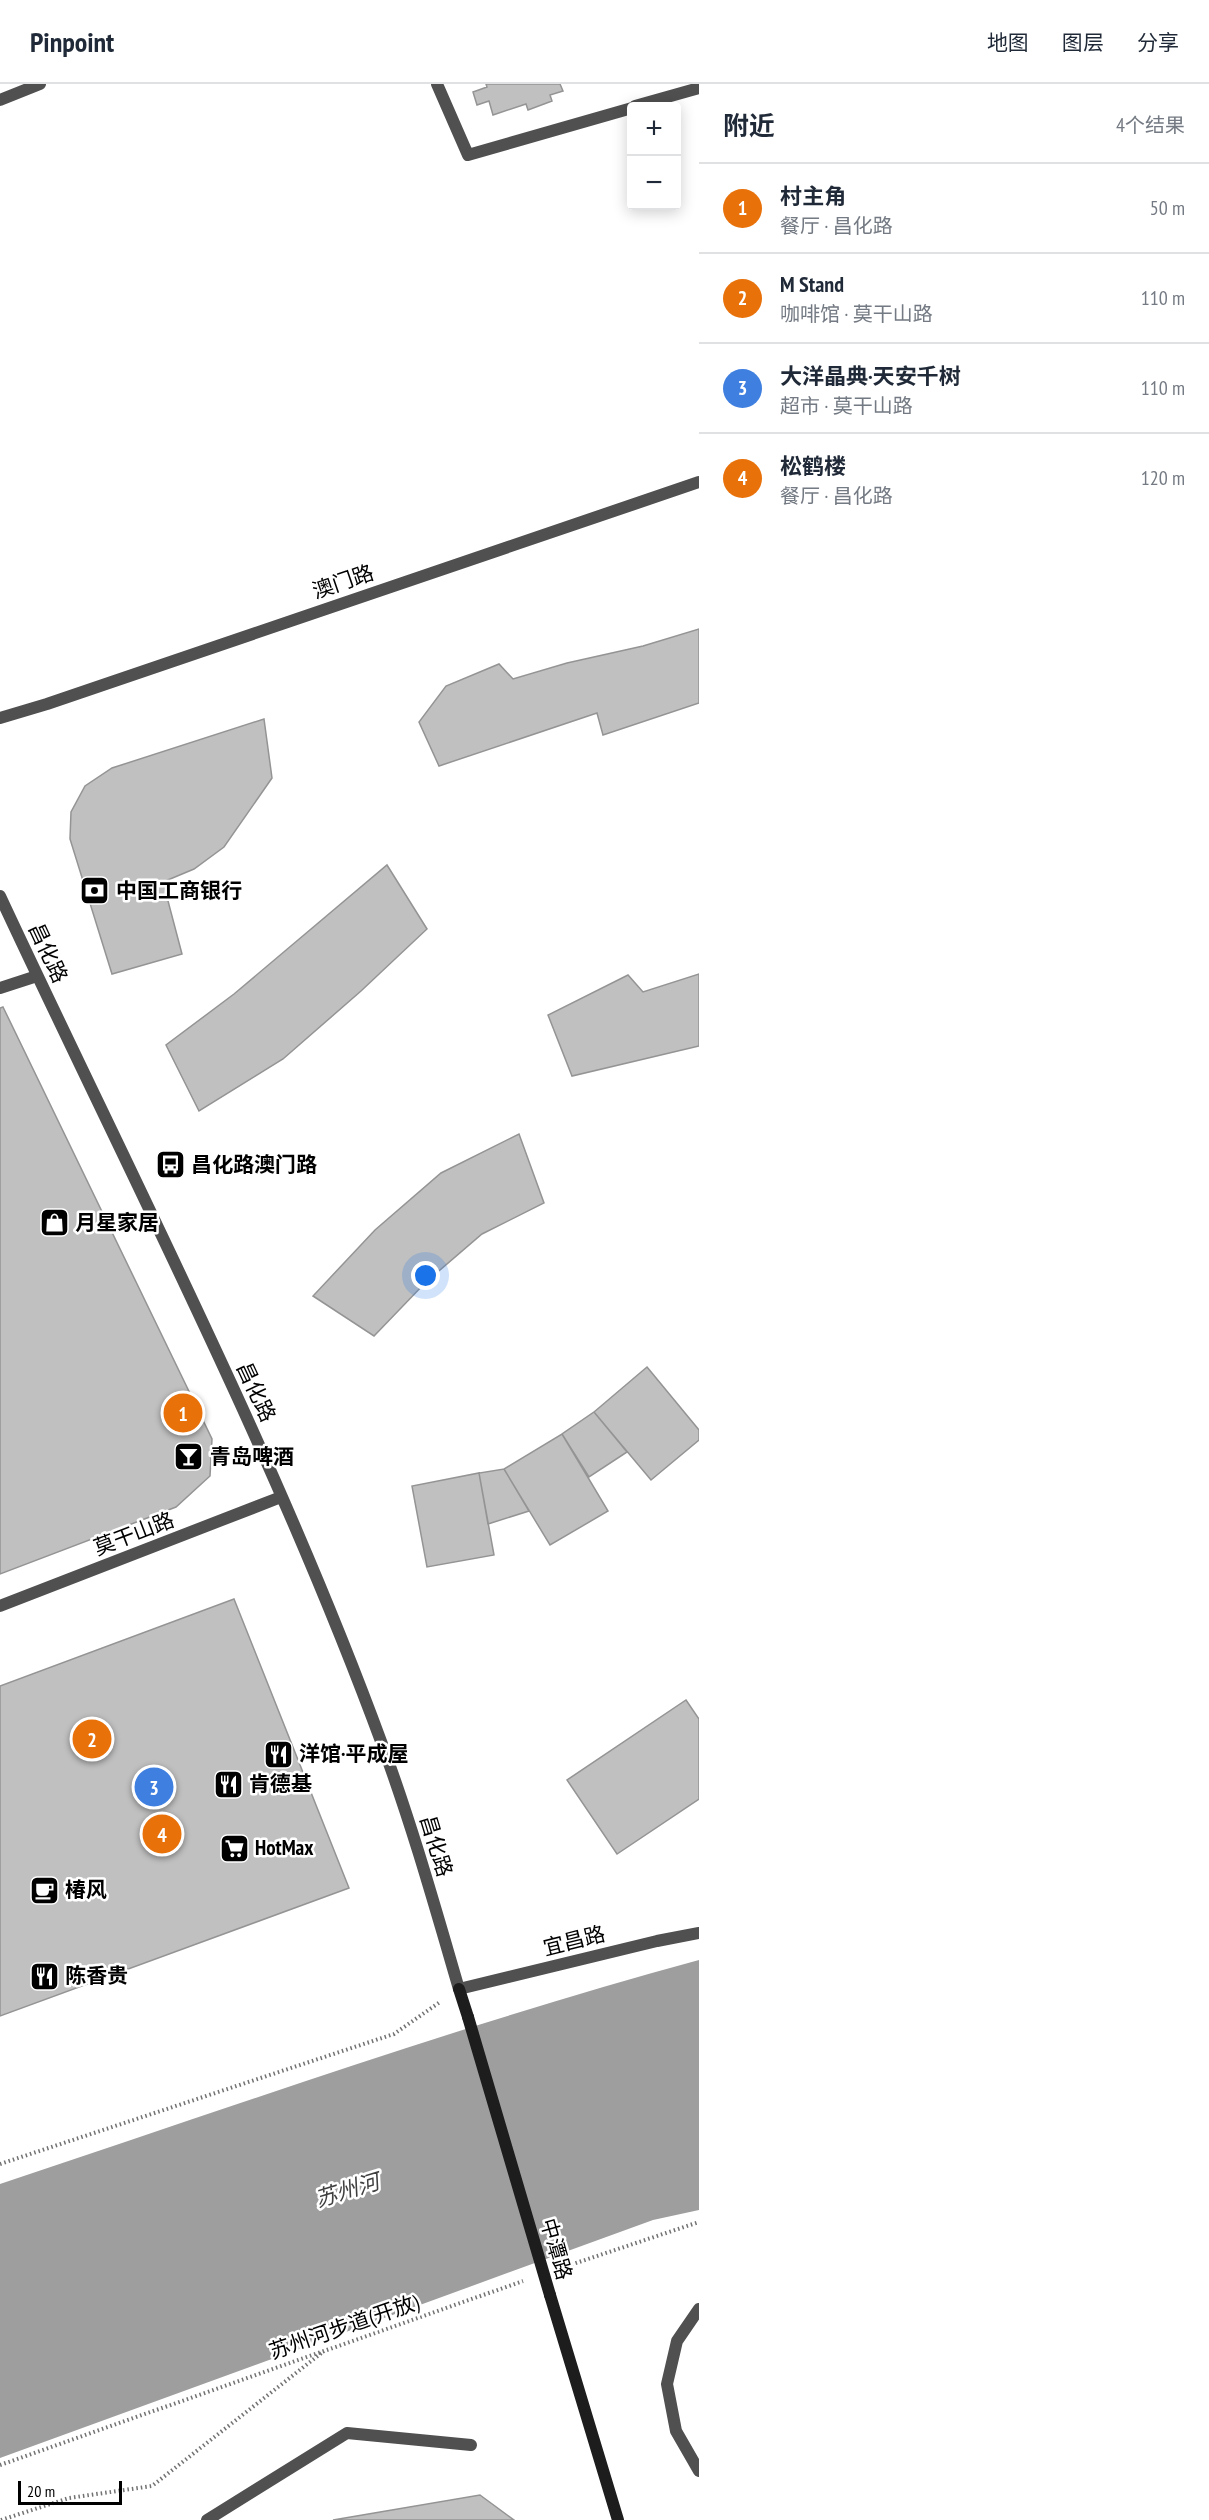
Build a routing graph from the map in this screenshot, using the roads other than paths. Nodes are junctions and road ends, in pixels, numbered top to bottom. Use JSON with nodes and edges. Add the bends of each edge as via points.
{"nodes":[{"id":1,"x":40,"y":84,"type":"edge"},
{"id":2,"x":437,"y":84,"type":"edge"},
{"id":3,"x":699,"y":88,"type":"edge"},
{"id":4,"x":0,"y":100,"type":"edge"},
{"id":5,"x":650,"y":102,"type":"edge"},
{"id":6,"x":627,"y":109,"type":"edge"},
{"id":7,"x":699,"y":482,"type":"edge"},
{"id":8,"x":0,"y":718,"type":"edge"},
{"id":9,"x":0,"y":896,"type":"edge"},
{"id":10,"x":37,"y":976,"type":"junction"},
{"id":11,"x":0,"y":988,"type":"edge"},
{"id":12,"x":281,"y":1497,"type":"junction"},
{"id":13,"x":0,"y":1606,"type":"edge"},
{"id":14,"x":699,"y":1934,"type":"edge"},
{"id":15,"x":459,"y":1989,"type":"junction"},
{"id":16,"x":699,"y":2308,"type":"edge"},
{"id":17,"x":471,"y":2445,"type":"dead end"},
{"id":18,"x":699,"y":2471,"type":"edge"},
{"id":19,"x":207,"y":2520,"type":"edge"},
{"id":20,"x":618,"y":2520,"type":"edge"}],
"edges":[{"from":1,"to":4,"type":"street"},
{"from":2,"to":6,"type":"street","via":[[468,155]]},
{"from":3,"to":5,"type":"street"},
{"from":7,"to":8,"type":"street","name":"澳门路"},
{"from":9,"to":10,"type":"street","name":"昌化路"},
{"from":10,"to":11,"type":"street"},
{"from":10,"to":12,"type":"street","name":"昌化路"},
{"from":12,"to":13,"type":"street","name":"莫干山路"},
{"from":12,"to":15,"type":"street","name":"昌化路","via":[[382,1745]]},
{"from":14,"to":15,"type":"street","name":"宜昌路"},
{"from":15,"to":20,"type":"street","name":"中潭路","bridge":true},
{"from":16,"to":18,"type":"street","via":[[677,2341],[667,2384],[676,2431]]},
{"from":17,"to":19,"type":"street","via":[[347,2433]]}]}
